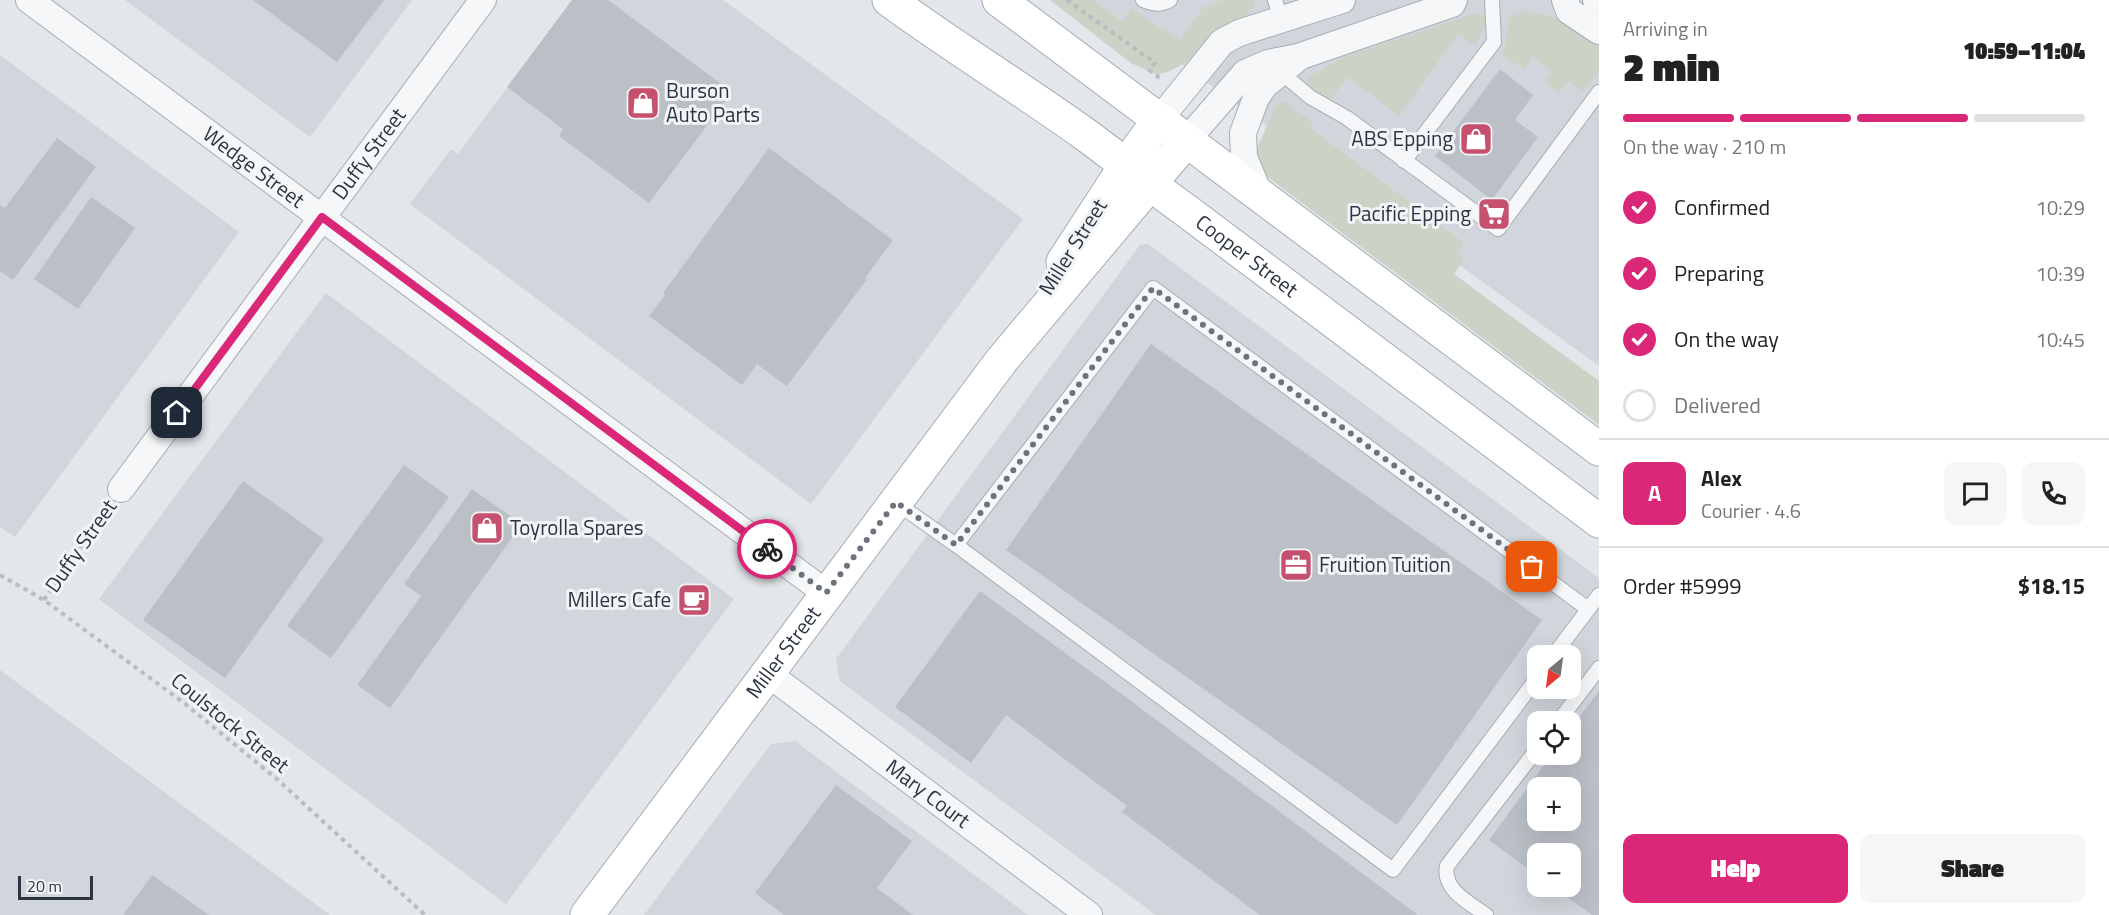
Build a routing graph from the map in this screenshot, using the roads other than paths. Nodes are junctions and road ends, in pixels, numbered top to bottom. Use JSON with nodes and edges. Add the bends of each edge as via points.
{"nodes":[{"id":1,"x":29,"y":0,"type":"edge"},
{"id":2,"x":483,"y":0,"type":"edge"},
{"id":3,"x":889,"y":0,"type":"edge"},
{"id":4,"x":999,"y":0,"type":"edge"},
{"id":5,"x":1143,"y":0,"type":"edge"},
{"id":6,"x":1170,"y":0,"type":"edge"},
{"id":7,"x":1342,"y":0,"type":"edge"},
{"id":8,"x":1454,"y":0,"type":"edge"},
{"id":9,"x":1492,"y":0,"type":"edge"},
{"id":10,"x":1564,"y":0,"type":"edge"},
{"id":11,"x":1278,"y":9,"type":"edge"},
{"id":12,"x":1599,"y":31,"type":"edge"},
{"id":13,"x":1282,"y":64,"type":"junction"},
{"id":14,"x":1599,"y":92,"type":"edge"},
{"id":15,"x":1159,"y":120,"type":"junction"},
{"id":16,"x":1186,"y":141,"type":"junction"},
{"id":17,"x":1404,"y":161,"type":"junction"},
{"id":18,"x":1138,"y":175,"type":"junction"},
{"id":19,"x":1262,"y":198,"type":"junction"},
{"id":20,"x":322,"y":217,"type":"junction"},
{"id":21,"x":1599,"y":449,"type":"edge"},
{"id":22,"x":121,"y":489,"type":"road end"},
{"id":23,"x":896,"y":502,"type":"junction"},
{"id":24,"x":1599,"y":521,"type":"edge"},
{"id":25,"x":956,"y":545,"type":"junction"},
{"id":26,"x":826,"y":593,"type":"junction"},
{"id":27,"x":1599,"y":595,"type":"edge"},
{"id":28,"x":1588,"y":609,"type":"junction"},
{"id":29,"x":1561,"y":645,"type":"edge"},
{"id":30,"x":1599,"y":668,"type":"edge"},
{"id":31,"x":767,"y":673,"type":"junction"},
{"id":32,"x":1527,"y":692,"type":"edge"},
{"id":33,"x":1566,"y":711,"type":"edge"},
{"id":34,"x":1527,"y":762,"type":"edge"},
{"id":35,"x":587,"y":915,"type":"edge"},
{"id":36,"x":1089,"y":915,"type":"edge"},
{"id":37,"x":1486,"y":915,"type":"edge"}],
"edges":[{"from":1,"to":20,"type":"street","name":"Wedge Street"},
{"from":2,"to":20,"type":"street","name":"Duffy Street"},
{"from":3,"to":18,"type":"main road","name":"Cooper Street"},
{"from":4,"to":15,"type":"main road"},
{"from":5,"to":6,"type":"lane","via":[[1163,4]]},
{"from":7,"to":11,"type":"street"},
{"from":8,"to":13,"type":"street","via":[[1452,4]]},
{"from":9,"to":17,"type":"lane","via":[[1494,42]]},
{"from":10,"to":12,"type":"street","via":[[1569,11]]},
{"from":11,"to":15,"type":"street","via":[[1222,42]]},
{"from":13,"to":16,"type":"street","via":[[1245,73]]},
{"from":13,"to":17,"type":"lane","via":[[1310,97],[1347,118]]},
{"from":13,"to":19,"type":"street","via":[[1256,98],[1243,133],[1244,157]]},
{"from":14,"to":17,"type":"lane","via":[[1498,229]]},
{"from":15,"to":16,"type":"main road"},
{"from":15,"to":18,"type":"main road"},
{"from":16,"to":18,"type":"main road"},
{"from":16,"to":19,"type":"main road"},
{"from":18,"to":23,"type":"main road","name":"Miller Street"},
{"from":18,"to":24,"type":"main road","name":"Cooper Street"},
{"from":19,"to":21,"type":"main road"},
{"from":20,"to":22,"type":"street","name":"Duffy Street"},
{"from":20,"to":26,"type":"street","name":"Wedge Street"},
{"from":23,"to":25,"type":"lane"},
{"from":23,"to":26,"type":"main road","name":"Miller Street"},
{"from":25,"to":28,"type":"lane","via":[[1153,288]]},
{"from":25,"to":32,"type":"lane","via":[[1393,870]]},
{"from":26,"to":31,"type":"main road","name":"Miller Street"},
{"from":27,"to":28,"type":"lane"},
{"from":28,"to":29,"type":"lane"},
{"from":30,"to":33,"type":"lane"},
{"from":31,"to":35,"type":"main road","name":"Miller Street"},
{"from":31,"to":36,"type":"street","name":"Mary Court"},
{"from":34,"to":37,"type":"lane","via":[[1447,866],[1447,882],[1452,889]]}]}
